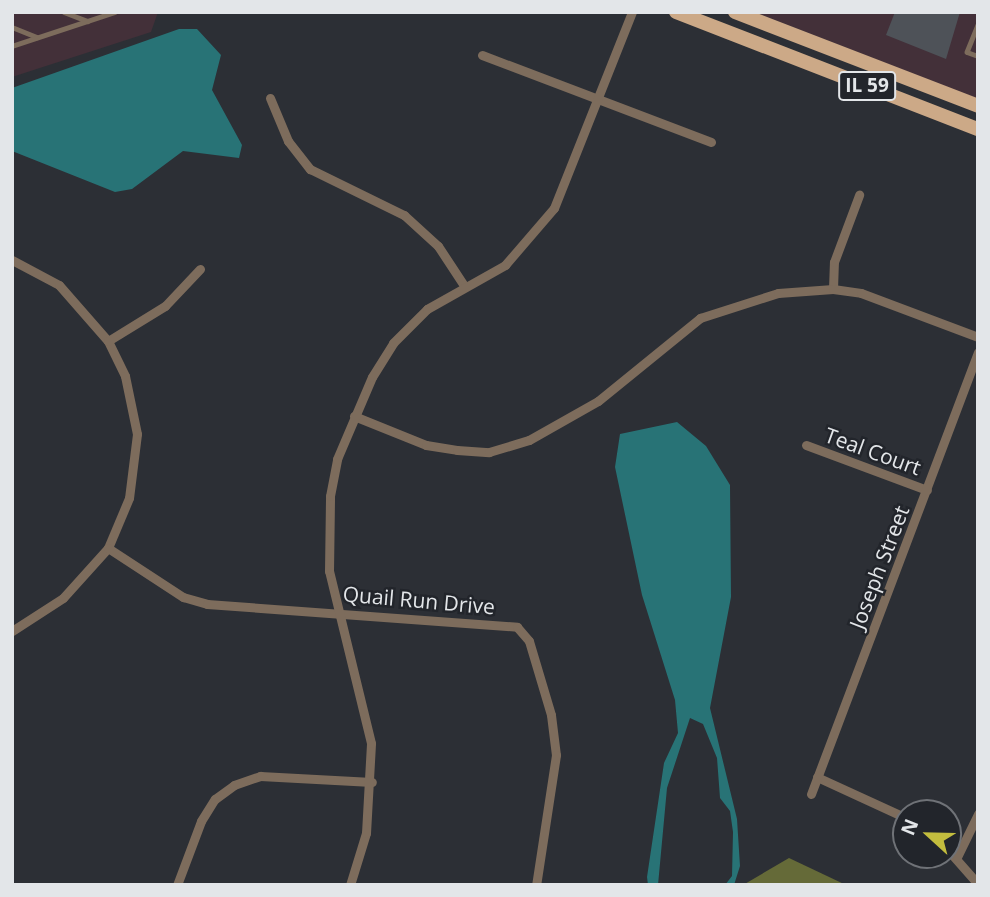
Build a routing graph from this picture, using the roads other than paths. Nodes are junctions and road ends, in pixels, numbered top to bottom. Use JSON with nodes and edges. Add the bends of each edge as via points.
{"nodes":[{"id":1,"x":64,"y":12,"type":"edge"},
{"id":2,"x":115,"y":12,"type":"edge"},
{"id":3,"x":632,"y":12,"type":"edge"},
{"id":4,"x":676,"y":12,"type":"edge"},
{"id":5,"x":735,"y":12,"type":"edge"},
{"id":6,"x":88,"y":21,"type":"junction"},
{"id":7,"x":978,"y":25,"type":"edge"},
{"id":8,"x":12,"y":27,"type":"edge"},
{"id":9,"x":38,"y":38,"type":"junction"},
{"id":10,"x":12,"y":46,"type":"edge"},
{"id":11,"x":482,"y":55,"type":"dead end"},
{"id":12,"x":978,"y":56,"type":"edge"},
{"id":13,"x":270,"y":98,"type":"dead end"},
{"id":14,"x":599,"y":99,"type":"junction"},
{"id":15,"x":978,"y":106,"type":"edge"},
{"id":16,"x":978,"y":129,"type":"edge"},
{"id":17,"x":711,"y":142,"type":"dead end"},
{"id":18,"x":859,"y":195,"type":"dead end"},
{"id":19,"x":12,"y":260,"type":"edge"},
{"id":20,"x":200,"y":269,"type":"dead end"},
{"id":21,"x":465,"y":287,"type":"junction"},
{"id":22,"x":832,"y":289,"type":"junction"},
{"id":23,"x":978,"y":337,"type":"edge"},
{"id":24,"x":108,"y":341,"type":"junction"},
{"id":25,"x":978,"y":352,"type":"edge"},
{"id":26,"x":354,"y":416,"type":"junction"},
{"id":27,"x":806,"y":445,"type":"dead end"},
{"id":28,"x":927,"y":490,"type":"junction"},
{"id":29,"x":108,"y":548,"type":"junction"},
{"id":30,"x":335,"y":611,"type":"junction"},
{"id":31,"x":12,"y":631,"type":"edge"},
{"id":32,"x":817,"y":777,"type":"junction"},
{"id":33,"x":372,"y":782,"type":"junction"},
{"id":34,"x":811,"y":794,"type":"dead end"},
{"id":35,"x":892,"y":812,"type":"edge"},
{"id":36,"x":978,"y":814,"type":"edge"},
{"id":37,"x":962,"y":848,"type":"edge"},
{"id":38,"x":962,"y":864,"type":"edge"},
{"id":39,"x":978,"y":884,"type":"edge"},
{"id":40,"x":177,"y":885,"type":"edge"},
{"id":41,"x":350,"y":885,"type":"edge"},
{"id":42,"x":536,"y":885,"type":"edge"}],
"edges":[{"from":1,"to":6,"type":"lane"},
{"from":2,"to":6,"type":"lane"},
{"from":3,"to":14,"type":"street"},
{"from":4,"to":16,"type":"main road","number":"IL 59"},
{"from":5,"to":15,"type":"main road","number":"IL 59"},
{"from":6,"to":9,"type":"lane"},
{"from":7,"to":12,"type":"lane","via":[[967,52]]},
{"from":8,"to":9,"type":"lane"},
{"from":9,"to":10,"type":"lane"},
{"from":11,"to":14,"type":"street"},
{"from":13,"to":21,"type":"street","via":[[288,141],[310,169],[404,215],[438,246]]},
{"from":14,"to":17,"type":"street"},
{"from":14,"to":21,"type":"street","via":[[568,181],[533,237],[505,265]]},
{"from":18,"to":22,"type":"street","via":[[834,262]]},
{"from":19,"to":24,"type":"street","via":[[59,285]]},
{"from":20,"to":24,"type":"street","via":[[165,306]]},
{"from":21,"to":26,"type":"street","via":[[427,309],[393,343]]},
{"from":22,"to":23,"type":"street","via":[[861,293]]},
{"from":22,"to":26,"type":"street","via":[[778,293],[699,318],[576,416],[529,440],[489,452],[426,445]]},
{"from":24,"to":29,"type":"street","via":[[125,376],[137,434],[129,498]]},
{"from":25,"to":28,"type":"street","name":"Joseph Street"},
{"from":26,"to":30,"type":"street","via":[[330,496],[329,572]]},
{"from":27,"to":28,"type":"street","name":"Teal Court"},
{"from":28,"to":32,"type":"street","name":"Joseph Street"},
{"from":29,"to":30,"type":"street","name":"Quail Run Drive","via":[[183,597],[207,604]]},
{"from":29,"to":31,"type":"street","via":[[63,598]]},
{"from":30,"to":33,"type":"street","via":[[365,702]]},
{"from":30,"to":42,"type":"street","name":"Quail Run Drive","via":[[505,625],[517,627],[529,641],[551,715],[556,755]]},
{"from":32,"to":34,"type":"street","name":"Joseph Street"},
{"from":32,"to":35,"type":"street"},
{"from":33,"to":40,"type":"street","via":[[260,776],[234,785],[215,799],[201,821]]},
{"from":33,"to":41,"type":"street","via":[[366,832]]},
{"from":36,"to":37,"type":"street"},
{"from":38,"to":39,"type":"street"}]}
